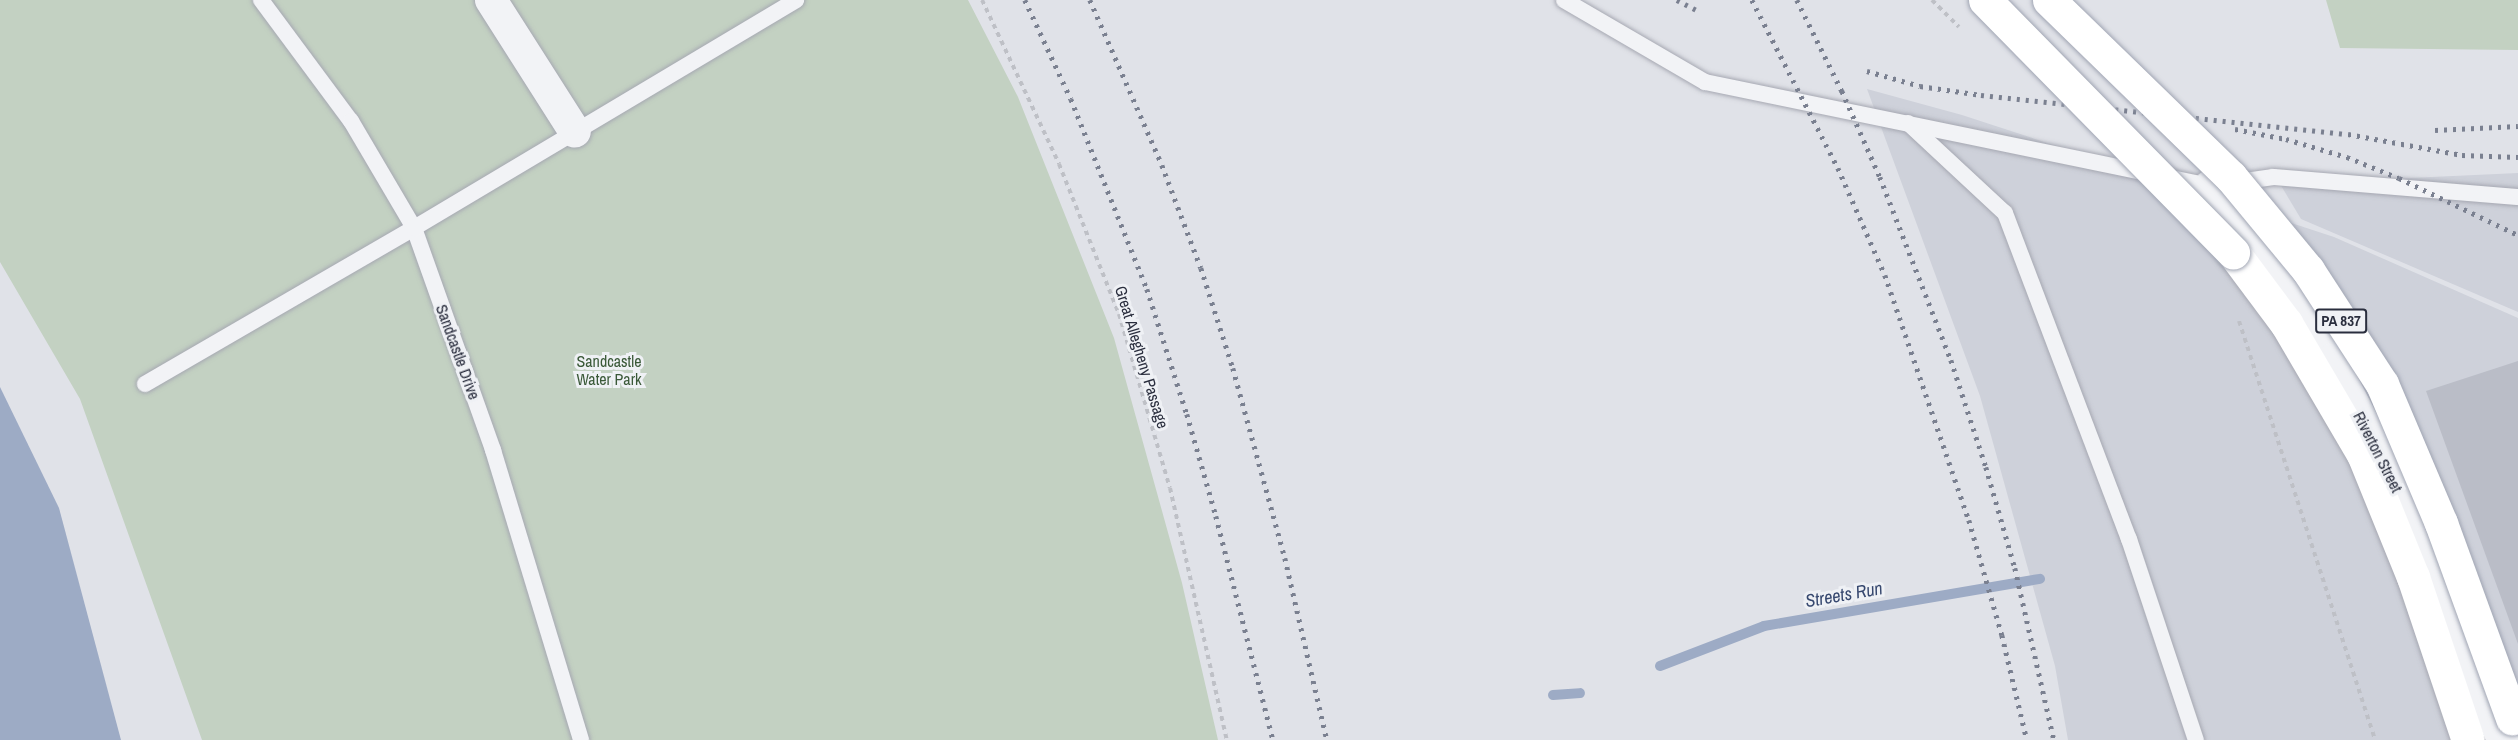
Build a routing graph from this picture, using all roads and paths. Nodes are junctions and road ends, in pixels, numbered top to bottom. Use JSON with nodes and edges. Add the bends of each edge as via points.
{"nodes":[{"id":1,"x":261,"y":0,"type":"edge"},
{"id":2,"x":491,"y":0,"type":"edge"},
{"id":3,"x":796,"y":0,"type":"edge"},
{"id":4,"x":982,"y":0,"type":"edge"},
{"id":5,"x":1564,"y":0,"type":"edge"},
{"id":6,"x":1985,"y":0,"type":"edge"},
{"id":7,"x":2049,"y":0,"type":"edge"},
{"id":8,"x":1907,"y":122,"type":"junction"},
{"id":9,"x":575,"y":132,"type":"junction"},
{"id":10,"x":2210,"y":186,"type":"junction"},
{"id":11,"x":2518,"y":197,"type":"edge"},
{"id":12,"x":414,"y":228,"type":"junction"},
{"id":13,"x":2237,"y":318,"type":"dead end"},
{"id":14,"x":146,"y":384,"type":"dead end"},
{"id":15,"x":2464,"y":734,"type":"edge"},
{"id":16,"x":2518,"y":735,"type":"edge"},
{"id":17,"x":581,"y":740,"type":"edge"},
{"id":18,"x":1227,"y":740,"type":"edge"},
{"id":19,"x":2196,"y":740,"type":"edge"},
{"id":20,"x":2375,"y":740,"type":"edge"},
{"id":21,"x":2503,"y":740,"type":"edge"}],
"edges":[{"from":1,"to":12,"type":"lane","name":"Sandcastle Drive","via":[[351,121]]},
{"from":2,"to":9,"type":"street"},
{"from":3,"to":9,"type":"lane"},
{"from":4,"to":18,"type":"path","name":"Great Allegheny Passage","via":[[1059,164],[1119,314],[1170,488]]},
{"from":5,"to":8,"type":"lane","via":[[1705,82]]},
{"from":6,"to":15,"type":"main road","number":"PA 837","bridge":true,"via":[[2233,252],[2286,322],[2363,454],[2413,577]]},
{"from":7,"to":16,"type":"main road","number":"PA 837","bridge":true,"via":[[2231,177],[2308,270],[2382,384],[2441,523]]},
{"from":8,"to":10,"type":"lane"},
{"from":8,"to":19,"type":"lane","via":[[2005,213],[2129,539]]},
{"from":9,"to":12,"type":"lane"},
{"from":10,"to":11,"type":"lane","via":[[2273,177]]},
{"from":10,"to":21,"type":"street","name":"Riverton Street","via":[[2331,360],[2398,489]]},
{"from":12,"to":14,"type":"lane"},
{"from":12,"to":17,"type":"lane","name":"Sandcastle Drive","via":[[493,450]]},
{"from":13,"to":20,"type":"path"}]}
